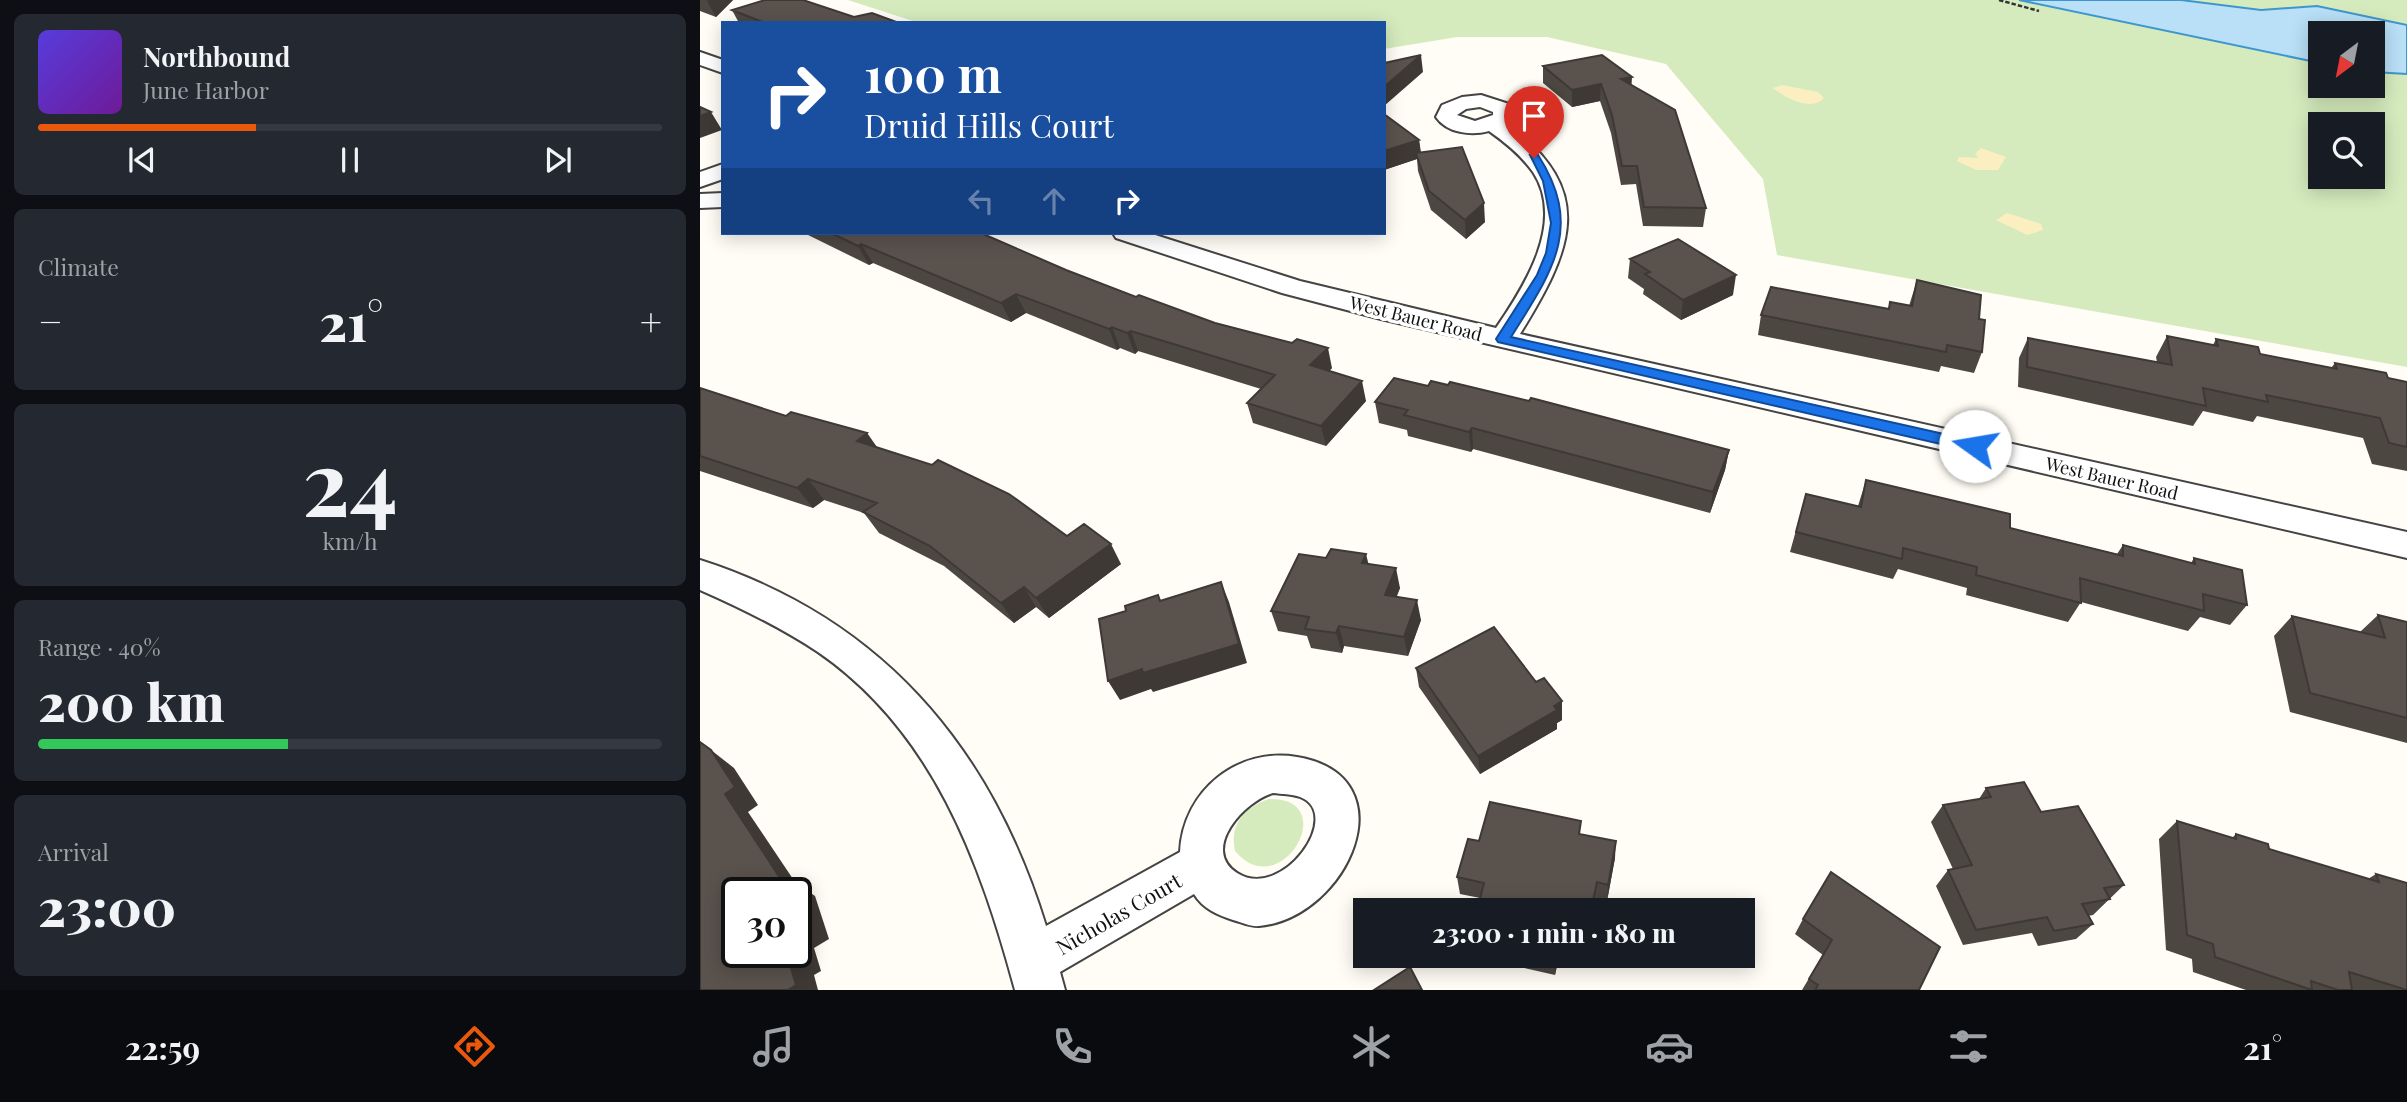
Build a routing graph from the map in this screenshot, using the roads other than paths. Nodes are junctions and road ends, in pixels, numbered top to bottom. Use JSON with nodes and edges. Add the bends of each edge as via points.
{"nodes":[{"id":1,"x":700,"y":58,"type":"edge"},
{"id":2,"x":721,"y":66,"type":"edge"},
{"id":3,"x":1493,"y":124,"type":"dead end"},
{"id":4,"x":721,"y":172,"type":"edge"},
{"id":5,"x":700,"y":180,"type":"edge"},
{"id":6,"x":721,"y":200,"type":"edge"},
{"id":7,"x":700,"y":201,"type":"edge"},
{"id":8,"x":1131,"y":235,"type":"edge"},
{"id":9,"x":1503,"y":339,"type":"junction"},
{"id":10,"x":2407,"y":545,"type":"edge"},
{"id":11,"x":700,"y":574,"type":"edge"},
{"id":12,"x":1203,"y":864,"type":"dead end"},
{"id":13,"x":1036,"y":976,"type":"edge"}],
"edges":[{"from":1,"to":2,"type":"street"},
{"from":3,"to":9,"type":"street","via":[[1534,158],[1548,181],[1557,223],[1544,275]]},
{"from":4,"to":5,"type":"street"},
{"from":6,"to":7,"type":"street"},
{"from":8,"to":9,"type":"street","name":"West Bauer Road","via":[[1291,287]]},
{"from":9,"to":10,"type":"street","name":"West Bauer Road"},
{"from":11,"to":13,"type":"street","via":[[788,611],[829,637],[886,685],[921,723],[968,792],[996,848]]},
{"from":12,"to":13,"type":"street","name":"Nicholas Court"}]}
